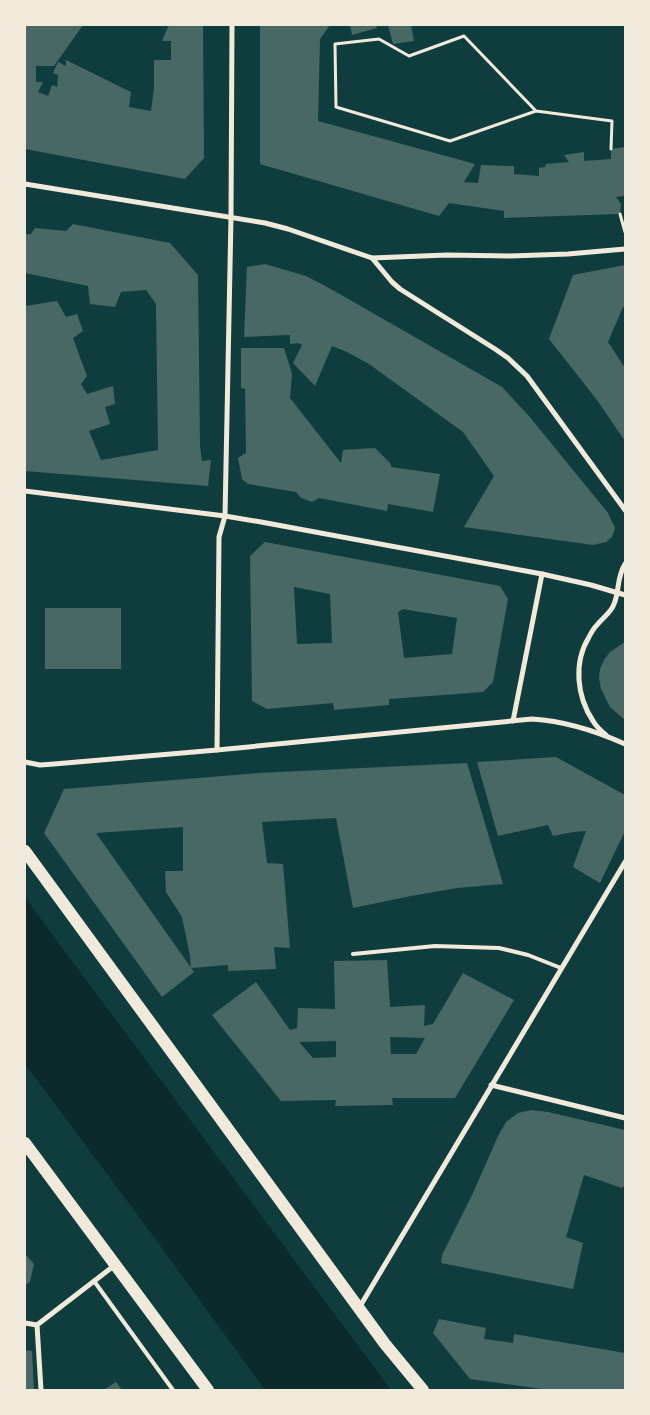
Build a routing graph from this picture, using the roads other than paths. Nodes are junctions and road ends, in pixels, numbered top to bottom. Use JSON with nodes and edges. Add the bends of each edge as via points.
{"nodes":[{"id":1,"x":232,"y":25,"type":"edge"},
{"id":2,"x":25,"y":184,"type":"edge"},
{"id":3,"x":231,"y":217,"type":"junction"},
{"id":4,"x":625,"y":249,"type":"edge"},
{"id":5,"x":372,"y":258,"type":"junction"},
{"id":6,"x":25,"y":491,"type":"edge"},
{"id":7,"x":625,"y":510,"type":"edge"},
{"id":8,"x":226,"y":516,"type":"junction"},
{"id":9,"x":625,"y":564,"type":"edge"},
{"id":10,"x":542,"y":574,"type":"junction"},
{"id":11,"x":617,"y":593,"type":"junction"},
{"id":12,"x":625,"y":595,"type":"edge"},
{"id":13,"x":513,"y":720,"type":"junction"},
{"id":14,"x":606,"y":735,"type":"junction"},
{"id":15,"x":625,"y":744,"type":"edge"},
{"id":16,"x":217,"y":750,"type":"junction"},
{"id":17,"x":25,"y":762,"type":"edge"},
{"id":18,"x":25,"y":851,"type":"edge"},
{"id":19,"x":625,"y":862,"type":"edge"},
{"id":20,"x":353,"y":954,"type":"dead end"},
{"id":21,"x":561,"y":968,"type":"junction"},
{"id":22,"x":490,"y":1085,"type":"junction"},
{"id":23,"x":625,"y":1118,"type":"edge"},
{"id":24,"x":25,"y":1143,"type":"edge"},
{"id":25,"x":115,"y":1265,"type":"junction"},
{"id":26,"x":94,"y":1281,"type":"junction"},
{"id":27,"x":359,"y":1308,"type":"junction"},
{"id":28,"x":25,"y":1323,"type":"edge"},
{"id":29,"x":37,"y":1324,"type":"junction"},
{"id":30,"x":41,"y":1390,"type":"edge"},
{"id":31,"x":173,"y":1390,"type":"edge"},
{"id":32,"x":208,"y":1390,"type":"edge"},
{"id":33,"x":423,"y":1390,"type":"edge"}],
"edges":[{"from":1,"to":3,"type":"street"},
{"from":2,"to":3,"type":"street"},
{"from":3,"to":5,"type":"street","via":[[265,222]]},
{"from":3,"to":8,"type":"street"},
{"from":4,"to":5,"type":"street","via":[[568,254]]},
{"from":5,"to":7,"type":"street","via":[[400,289],[495,349],[527,376]]},
{"from":6,"to":8,"type":"street"},
{"from":8,"to":10,"type":"street"},
{"from":8,"to":16,"type":"street","via":[[219,537]]},
{"from":9,"to":11,"type":"street"},
{"from":10,"to":11,"type":"street"},
{"from":10,"to":13,"type":"street"},
{"from":11,"to":12,"type":"street"},
{"from":11,"to":14,"type":"street","via":[[610,612],[587,639],[579,673],[585,707]]},
{"from":13,"to":14,"type":"street","via":[[551,720]]},
{"from":13,"to":16,"type":"street"},
{"from":14,"to":15,"type":"street"},
{"from":16,"to":17,"type":"street","via":[[40,765]]},
{"from":18,"to":27,"type":"main road"},
{"from":19,"to":21,"type":"street"},
{"from":20,"to":21,"type":"lane","via":[[434,946],[499,948]]},
{"from":21,"to":22,"type":"street"},
{"from":22,"to":23,"type":"street"},
{"from":22,"to":27,"type":"street"},
{"from":24,"to":25,"type":"main road"},
{"from":25,"to":26,"type":"street"},
{"from":25,"to":32,"type":"main road"},
{"from":26,"to":29,"type":"street"},
{"from":26,"to":31,"type":"lane"},
{"from":27,"to":33,"type":"main road"},
{"from":28,"to":29,"type":"street"},
{"from":29,"to":30,"type":"street"}]}
